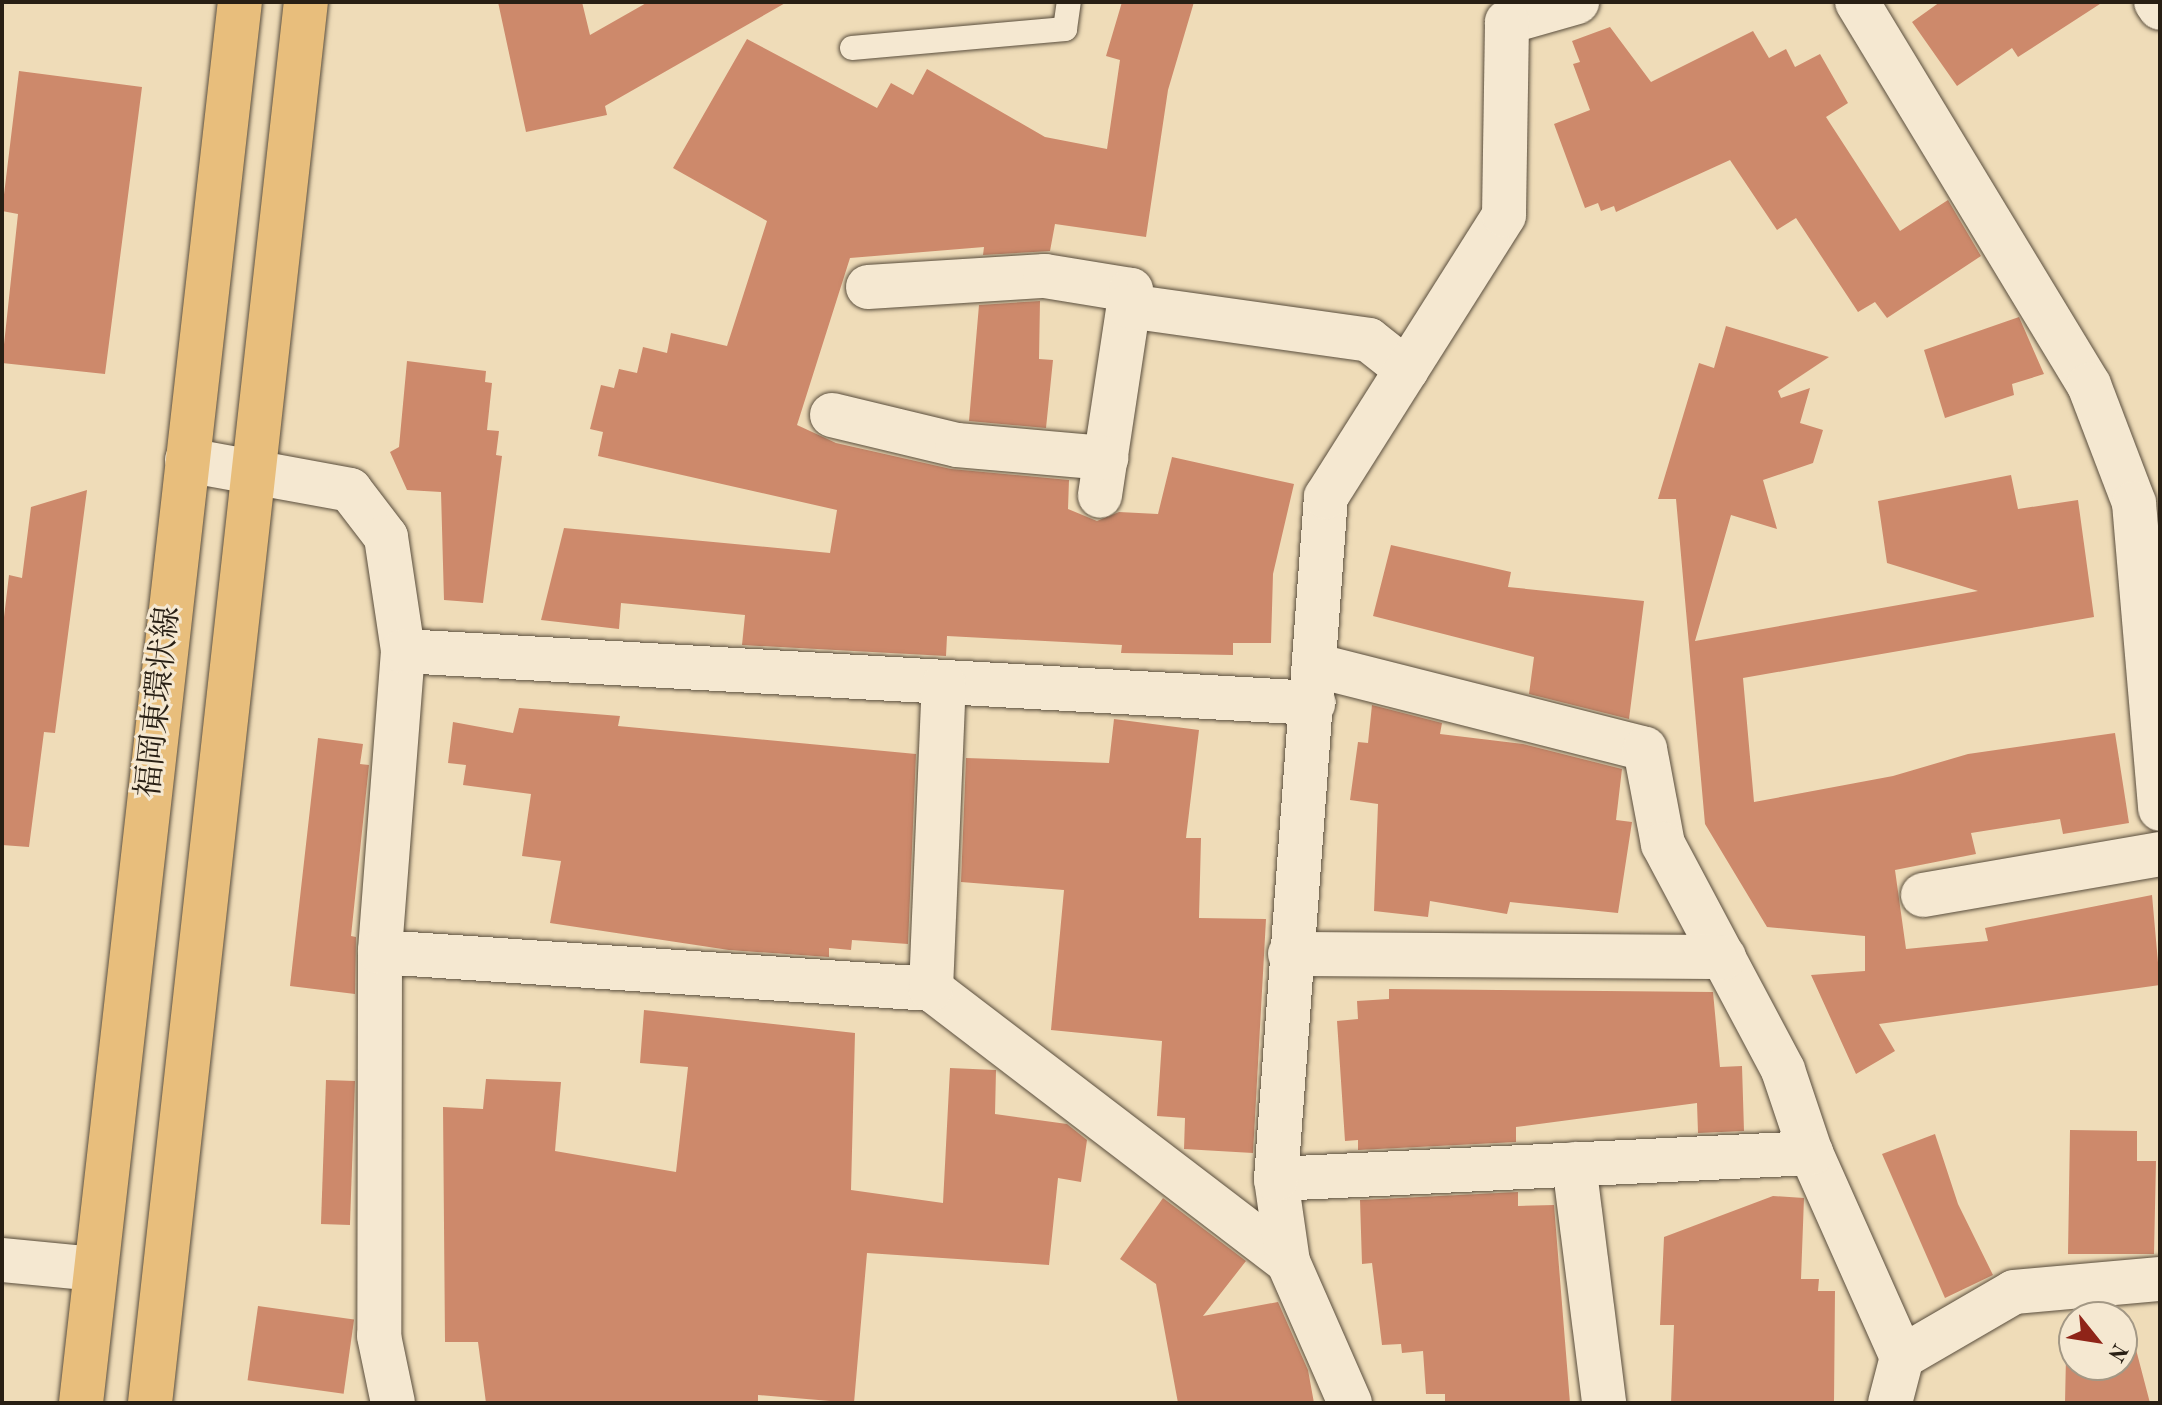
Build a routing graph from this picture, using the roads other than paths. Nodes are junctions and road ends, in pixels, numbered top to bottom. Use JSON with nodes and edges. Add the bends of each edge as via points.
{"nodes":[{"id":1,"x":240,"y":2,"type":"edge"},
{"id":2,"x":306,"y":2,"type":"edge"},
{"id":3,"x":1069,"y":2,"type":"edge"},
{"id":4,"x":1577,"y":2,"type":"edge"},
{"id":5,"x":1857,"y":2,"type":"edge"},
{"id":6,"x":2156,"y":2,"type":"edge"},
{"id":7,"x":2160,"y":8,"type":"edge"},
{"id":8,"x":1495,"y":12,"type":"edge"},
{"id":9,"x":852,"y":48,"type":"dead end"},
{"id":10,"x":868,"y":287,"type":"dead end"},
{"id":11,"x":1128,"y":306,"type":"junction"},
{"id":12,"x":1407,"y":370,"type":"junction"},
{"id":13,"x":832,"y":415,"type":"dead end"},
{"id":14,"x":187,"y":460,"type":"junction"},
{"id":15,"x":254,"y":470,"type":"junction"},
{"id":16,"x":403,"y":651,"type":"junction"},
{"id":17,"x":944,"y":684,"type":"junction"},
{"id":18,"x":1316,"y":684,"type":"junction"},
{"id":19,"x":2160,"y":809,"type":"edge"},
{"id":20,"x":2160,"y":854,"type":"edge"},
{"id":21,"x":1923,"y":895,"type":"dead end"},
{"id":22,"x":380,"y":952,"type":"junction"},
{"id":23,"x":1290,"y":954,"type":"junction"},
{"id":24,"x":1724,"y":957,"type":"junction"},
{"id":25,"x":931,"y":989,"type":"junction"},
{"id":26,"x":1811,"y":1153,"type":"junction"},
{"id":27,"x":1574,"y":1164,"type":"junction"},
{"id":28,"x":1276,"y":1179,"type":"junction"},
{"id":29,"x":2,"y":1260,"type":"edge"},
{"id":30,"x":1288,"y":1262,"type":"junction"},
{"id":31,"x":96,"y":1269,"type":"junction"},
{"id":32,"x":2160,"y":1279,"type":"edge"},
{"id":33,"x":1902,"y":1357,"type":"junction"},
{"id":34,"x":81,"y":1403,"type":"edge"},
{"id":35,"x":150,"y":1403,"type":"edge"},
{"id":36,"x":393,"y":1403,"type":"edge"},
{"id":37,"x":1350,"y":1403,"type":"edge"},
{"id":38,"x":1604,"y":1403,"type":"edge"},
{"id":39,"x":1890,"y":1403,"type":"edge"}],
"edges":[{"from":1,"to":14,"type":"main road","name":"福岡東環状線"},
{"from":2,"to":15,"type":"main road","name":"福岡東環状線"},
{"from":3,"to":9,"type":"lane","via":[[1065,29]]},
{"from":4,"to":8,"type":"street"},
{"from":5,"to":19,"type":"street","via":[[2089,385],[2134,503]]},
{"from":6,"to":7,"type":"street"},
{"from":8,"to":12,"type":"street","via":[[1504,215]]},
{"from":10,"to":11,"type":"street","via":[[1045,276],[1131,290]]},
{"from":11,"to":12,"type":"street","via":[[1369,340]]},
{"from":11,"to":13,"type":"street","via":[[1103,477]]},
{"from":12,"to":18,"type":"street","via":[[1326,497]]},
{"from":14,"to":15,"type":"street"},
{"from":14,"to":31,"type":"main road","name":"福岡東環状線"},
{"from":15,"to":16,"type":"street","via":[[350,490],[386,537]]},
{"from":15,"to":35,"type":"main road","name":"福岡東環状線"},
{"from":16,"to":17,"type":"street"},
{"from":16,"to":22,"type":"street"},
{"from":17,"to":18,"type":"street"},
{"from":17,"to":25,"type":"street"},
{"from":18,"to":23,"type":"street"},
{"from":18,"to":24,"type":"street","via":[[1645,749],[1663,844]]},
{"from":20,"to":21,"type":"street"},
{"from":22,"to":25,"type":"street"},
{"from":22,"to":36,"type":"street","via":[[379,1336]]},
{"from":23,"to":24,"type":"street"},
{"from":23,"to":28,"type":"street"},
{"from":24,"to":26,"type":"street","via":[[1783,1070]]},
{"from":25,"to":30,"type":"street"},
{"from":26,"to":27,"type":"street"},
{"from":26,"to":33,"type":"street"},
{"from":27,"to":28,"type":"street"},
{"from":27,"to":38,"type":"street"},
{"from":28,"to":30,"type":"street"},
{"from":29,"to":31,"type":"street"},
{"from":30,"to":37,"type":"street"},
{"from":31,"to":34,"type":"main road","name":"福岡東環状線"},
{"from":32,"to":33,"type":"street","via":[[2014,1292]]},
{"from":33,"to":39,"type":"street"}]}
